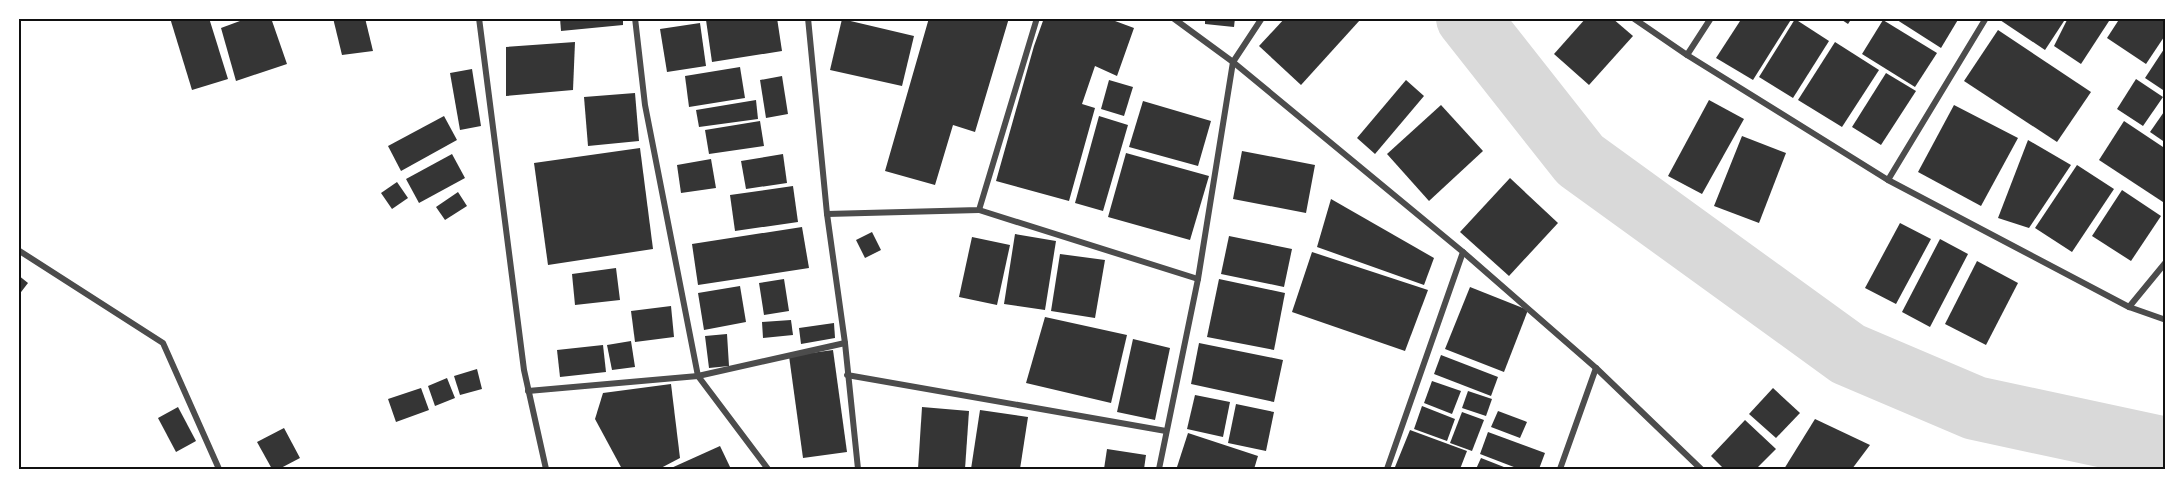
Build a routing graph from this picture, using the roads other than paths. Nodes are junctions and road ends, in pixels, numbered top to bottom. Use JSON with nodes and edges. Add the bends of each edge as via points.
{"nodes":[{"id":1,"x":479,"y":18,"type":"edge"},
{"id":2,"x":635,"y":18,"type":"edge"},
{"id":3,"x":808,"y":18,"type":"edge"},
{"id":4,"x":1037,"y":18,"type":"edge"},
{"id":5,"x":1173,"y":18,"type":"edge"},
{"id":6,"x":1262,"y":18,"type":"edge"},
{"id":7,"x":1633,"y":18,"type":"edge"},
{"id":8,"x":1712,"y":18,"type":"edge"},
{"id":9,"x":1986,"y":18,"type":"edge"},
{"id":10,"x":1687,"y":55,"type":"junction"},
{"id":11,"x":1233,"y":62,"type":"junction"},
{"id":12,"x":1888,"y":180,"type":"junction"},
{"id":13,"x":978,"y":210,"type":"junction"},
{"id":14,"x":827,"y":214,"type":"junction"},
{"id":15,"x":18,"y":250,"type":"edge"},
{"id":16,"x":1463,"y":252,"type":"junction"},
{"id":17,"x":2166,"y":262,"type":"edge"},
{"id":18,"x":1198,"y":279,"type":"junction"},
{"id":19,"x":2129,"y":306,"type":"junction"},
{"id":20,"x":2166,"y":320,"type":"edge"},
{"id":21,"x":845,"y":343,"type":"junction"},
{"id":22,"x":1596,"y":368,"type":"junction"},
{"id":23,"x":847,"y":375,"type":"junction"},
{"id":24,"x":698,"y":376,"type":"junction"},
{"id":25,"x":528,"y":391,"type":"junction"},
{"id":26,"x":1166,"y":431,"type":"junction"},
{"id":27,"x":219,"y":469,"type":"edge"},
{"id":28,"x":546,"y":469,"type":"edge"},
{"id":29,"x":768,"y":469,"type":"edge"},
{"id":30,"x":858,"y":469,"type":"edge"},
{"id":31,"x":1159,"y":469,"type":"edge"},
{"id":32,"x":1387,"y":469,"type":"edge"},
{"id":33,"x":1560,"y":469,"type":"edge"},
{"id":34,"x":1701,"y":469,"type":"edge"}],
"edges":[{"from":1,"to":25,"type":"street"},
{"from":2,"to":24,"type":"street","via":[[645,105]]},
{"from":3,"to":14,"type":"street"},
{"from":4,"to":13,"type":"street"},
{"from":5,"to":11,"type":"street"},
{"from":6,"to":11,"type":"street"},
{"from":7,"to":10,"type":"street"},
{"from":8,"to":10,"type":"street"},
{"from":9,"to":12,"type":"street"},
{"from":10,"to":12,"type":"street"},
{"from":11,"to":16,"type":"street"},
{"from":11,"to":18,"type":"street"},
{"from":12,"to":19,"type":"street"},
{"from":13,"to":14,"type":"street"},
{"from":13,"to":18,"type":"street"},
{"from":14,"to":21,"type":"street"},
{"from":15,"to":27,"type":"street","via":[[163,343]]},
{"from":16,"to":22,"type":"street"},
{"from":16,"to":32,"type":"street"},
{"from":17,"to":19,"type":"street"},
{"from":18,"to":26,"type":"street"},
{"from":19,"to":20,"type":"street"},
{"from":21,"to":23,"type":"street"},
{"from":21,"to":24,"type":"street"},
{"from":22,"to":33,"type":"street"},
{"from":22,"to":34,"type":"street"},
{"from":23,"to":26,"type":"street"},
{"from":23,"to":30,"type":"street"},
{"from":24,"to":25,"type":"street"},
{"from":24,"to":29,"type":"street"},
{"from":25,"to":28,"type":"street"},
{"from":26,"to":31,"type":"street"}]}
